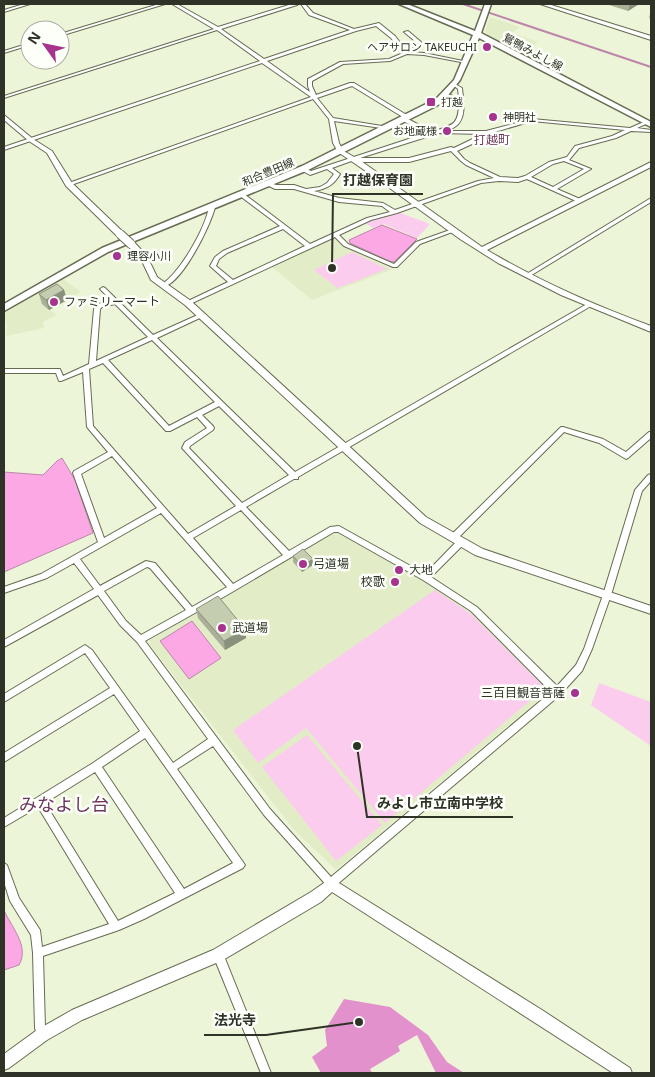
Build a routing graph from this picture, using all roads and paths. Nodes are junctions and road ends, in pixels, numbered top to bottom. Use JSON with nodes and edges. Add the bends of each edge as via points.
{"nodes":[{"id":1,"x":28,"y":4,"type":"edge"},
{"id":2,"x":163,"y":4,"type":"edge"},
{"id":3,"x":174,"y":4,"type":"edge"},
{"id":4,"x":296,"y":4,"type":"edge"},
{"id":5,"x":303,"y":4,"type":"edge"},
{"id":6,"x":402,"y":4,"type":"edge"},
{"id":7,"x":488,"y":4,"type":"edge"},
{"id":8,"x":543,"y":4,"type":"edge"},
{"id":9,"x":4,"y":11,"type":"edge"},
{"id":10,"x":218,"y":29,"type":"junction"},
{"id":11,"x":354,"y":30,"type":"junction"},
{"id":12,"x":70,"y":32,"type":"edge"},
{"id":13,"x":406,"y":32,"type":"dead end"},
{"id":14,"x":477,"y":34,"type":"junction"},
{"id":15,"x":651,"y":38,"type":"edge"},
{"id":16,"x":20,"y":47,"type":"edge"},
{"id":17,"x":4,"y":52,"type":"edge"},
{"id":18,"x":408,"y":53,"type":"junction"},
{"id":19,"x":262,"y":62,"type":"junction"},
{"id":20,"x":466,"y":62,"type":"junction"},
{"id":21,"x":455,"y":86,"type":"junction"},
{"id":22,"x":447,"y":95,"type":"junction"},
{"id":23,"x":4,"y":97,"type":"edge"},
{"id":24,"x":314,"y":97,"type":"junction"},
{"id":25,"x":461,"y":101,"type":"junction"},
{"id":26,"x":4,"y":117,"type":"edge"},
{"id":27,"x":332,"y":119,"type":"junction"},
{"id":28,"x":406,"y":119,"type":"junction"},
{"id":29,"x":648,"y":123,"type":"edge"},
{"id":30,"x":388,"y":128,"type":"junction"},
{"id":31,"x":631,"y":129,"type":"junction"},
{"id":32,"x":450,"y":130,"type":"junction"},
{"id":33,"x":651,"y":131,"type":"edge"},
{"id":34,"x":486,"y":133,"type":"junction"},
{"id":35,"x":433,"y":134,"type":"junction"},
{"id":36,"x":30,"y":140,"type":"junction"},
{"id":37,"x":4,"y":149,"type":"edge"},
{"id":38,"x":454,"y":150,"type":"junction"},
{"id":39,"x":340,"y":151,"type":"junction"},
{"id":40,"x":354,"y":160,"type":"junction"},
{"id":41,"x":566,"y":160,"type":"junction"},
{"id":42,"x":651,"y":164,"type":"edge"},
{"id":43,"x":328,"y":167,"type":"junction"},
{"id":44,"x":303,"y":169,"type":"junction"},
{"id":45,"x":527,"y":177,"type":"junction"},
{"id":46,"x":499,"y":179,"type":"junction"},
{"id":47,"x":69,"y":184,"type":"junction"},
{"id":48,"x":269,"y":184,"type":"junction"},
{"id":49,"x":553,"y":189,"type":"junction"},
{"id":50,"x":301,"y":190,"type":"junction"},
{"id":51,"x":242,"y":195,"type":"junction"},
{"id":52,"x":578,"y":200,"type":"junction"},
{"id":53,"x":651,"y":200,"type":"edge"},
{"id":54,"x":417,"y":205,"type":"junction"},
{"id":55,"x":212,"y":206,"type":"junction"},
{"id":56,"x":395,"y":212,"type":"junction"},
{"id":57,"x":283,"y":227,"type":"junction"},
{"id":58,"x":452,"y":231,"type":"junction"},
{"id":59,"x":336,"y":235,"type":"junction"},
{"id":60,"x":310,"y":247,"type":"junction"},
{"id":61,"x":481,"y":250,"type":"junction"},
{"id":62,"x":528,"y":275,"type":"junction"},
{"id":63,"x":233,"y":283,"type":"junction"},
{"id":64,"x":163,"y":286,"type":"junction"},
{"id":65,"x":103,"y":289,"type":"dead end"},
{"id":66,"x":116,"y":302,"type":"junction"},
{"id":67,"x":188,"y":304,"type":"junction"},
{"id":68,"x":589,"y":305,"type":"junction"},
{"id":69,"x":4,"y":308,"type":"edge"},
{"id":70,"x":202,"y":315,"type":"junction"},
{"id":71,"x":651,"y":329,"type":"edge"},
{"id":72,"x":152,"y":337,"type":"junction"},
{"id":73,"x":104,"y":360,"type":"junction"},
{"id":74,"x":89,"y":367,"type":"junction"},
{"id":75,"x":4,"y":371,"type":"edge"},
{"id":76,"x":219,"y":403,"type":"junction"},
{"id":77,"x":198,"y":414,"type":"junction"},
{"id":78,"x":651,"y":434,"type":"edge"},
{"id":79,"x":344,"y":447,"type":"junction"},
{"id":80,"x":112,"y":452,"type":"junction"},
{"id":81,"x":295,"y":477,"type":"junction"},
{"id":82,"x":651,"y":477,"type":"edge"},
{"id":83,"x":242,"y":507,"type":"junction"},
{"id":84,"x":162,"y":509,"type":"junction"},
{"id":85,"x":187,"y":538,"type":"junction"},
{"id":86,"x":456,"y":540,"type":"junction"},
{"id":87,"x":102,"y":544,"type":"junction"},
{"id":88,"x":288,"y":555,"type":"junction"},
{"id":89,"x":76,"y":558,"type":"junction"},
{"id":90,"x":426,"y":578,"type":"junction"},
{"id":91,"x":232,"y":588,"type":"junction"},
{"id":92,"x":4,"y":590,"type":"edge"},
{"id":93,"x":99,"y":590,"type":"junction"},
{"id":94,"x":607,"y":595,"type":"junction"},
{"id":95,"x":651,"y":610,"type":"edge"},
{"id":96,"x":191,"y":611,"type":"junction"},
{"id":97,"x":140,"y":640,"type":"junction"},
{"id":98,"x":4,"y":644,"type":"edge"},
{"id":99,"x":115,"y":689,"type":"junction"},
{"id":100,"x":557,"y":692,"type":"junction"},
{"id":101,"x":4,"y":698,"type":"edge"},
{"id":102,"x":145,"y":733,"type":"junction"},
{"id":103,"x":214,"y":740,"type":"junction"},
{"id":104,"x":4,"y":758,"type":"edge"},
{"id":105,"x":96,"y":766,"type":"junction"},
{"id":106,"x":172,"y":768,"type":"junction"},
{"id":107,"x":39,"y":801,"type":"junction"},
{"id":108,"x":4,"y":823,"type":"edge"},
{"id":109,"x":4,"y":868,"type":"edge"},
{"id":110,"x":331,"y":884,"type":"junction"},
{"id":111,"x":182,"y":895,"type":"junction"},
{"id":112,"x":116,"y":927,"type":"junction"},
{"id":113,"x":38,"y":953,"type":"junction"},
{"id":114,"x":218,"y":956,"type":"junction"},
{"id":115,"x":42,"y":1034,"type":"junction"},
{"id":116,"x":4,"y":1063,"type":"edge"},
{"id":117,"x":266,"y":1073,"type":"edge"},
{"id":118,"x":625,"y":1073,"type":"edge"}],
"edges":[{"from":1,"to":9,"type":"street"},
{"from":2,"to":12,"type":"street"},
{"from":3,"to":10,"type":"street"},
{"from":4,"to":10,"type":"street"},
{"from":5,"to":11,"type":"street","via":[[311,14]]},
{"from":6,"to":14,"type":"main road","name":"鴛鴨みよし線"},
{"from":7,"to":14,"type":"main road","name":"和合豊田線"},
{"from":8,"to":15,"type":"street"},
{"from":10,"to":19,"type":"street"},
{"from":10,"to":23,"type":"street"},
{"from":11,"to":18,"type":"street","via":[[376,24]]},
{"from":11,"to":19,"type":"street"},
{"from":13,"to":18,"type":"street","via":[[419,42],[408,49]]},
{"from":14,"to":20,"type":"main road","name":"和合豊田線"},
{"from":14,"to":29,"type":"main road","name":"鴛鴨みよし線"},
{"from":16,"to":17,"type":"street"},
{"from":18,"to":20,"type":"street"},
{"from":18,"to":24,"type":"street","via":[[390,60],[342,64],[315,76],[310,80]]},
{"from":19,"to":24,"type":"street"},
{"from":19,"to":36,"type":"street"},
{"from":20,"to":21,"type":"main road","name":"和合豊田線"},
{"from":21,"to":22,"type":"main road","name":"和合豊田線"},
{"from":21,"to":25,"type":"street","via":[[460,88]]},
{"from":22,"to":25,"type":"street"},
{"from":22,"to":28,"type":"main road","name":"和合豊田線"},
{"from":24,"to":27,"type":"street"},
{"from":24,"to":28,"type":"street","via":[[352,84]]},
{"from":24,"to":47,"type":"street"},
{"from":25,"to":32,"type":"street","via":[[459,122]]},
{"from":26,"to":36,"type":"street"},
{"from":27,"to":30,"type":"street"},
{"from":27,"to":39,"type":"street"},
{"from":28,"to":30,"type":"main road","name":"和合豊田線"},
{"from":28,"to":35,"type":"street"},
{"from":29,"to":31,"type":"street"},
{"from":30,"to":39,"type":"main road","name":"和合豊田線"},
{"from":31,"to":33,"type":"street"},
{"from":31,"to":34,"type":"street","via":[[532,120]]},
{"from":31,"to":41,"type":"street","via":[[577,147]]},
{"from":32,"to":34,"type":"street"},
{"from":32,"to":35,"type":"street"},
{"from":34,"to":38,"type":"street"},
{"from":35,"to":40,"type":"street"},
{"from":36,"to":37,"type":"street"},
{"from":36,"to":47,"type":"street","via":[[50,152]]},
{"from":38,"to":40,"type":"street","via":[[409,160]]},
{"from":38,"to":46,"type":"street","via":[[469,165]]},
{"from":39,"to":40,"type":"street"},
{"from":39,"to":44,"type":"main road","name":"和合豊田線"},
{"from":40,"to":43,"type":"street"},
{"from":40,"to":54,"type":"street"},
{"from":41,"to":45,"type":"street","via":[[550,163]]},
{"from":41,"to":49,"type":"street","via":[[588,169]]},
{"from":42,"to":52,"type":"street"},
{"from":43,"to":44,"type":"street","via":[[310,173]]},
{"from":43,"to":50,"type":"street","via":[[337,174],[329,186]]},
{"from":44,"to":48,"type":"main road","name":"和合豊田線"},
{"from":45,"to":46,"type":"street"},
{"from":45,"to":49,"type":"street"},
{"from":46,"to":54,"type":"street","via":[[473,184]]},
{"from":47,"to":64,"type":"street","bridge":true,"via":[[144,258],[154,278]]},
{"from":48,"to":50,"type":"street"},
{"from":48,"to":51,"type":"main road","name":"和合豊田線"},
{"from":49,"to":52,"type":"street"},
{"from":50,"to":56,"type":"street","via":[[339,200],[382,205]]},
{"from":51,"to":55,"type":"main road","name":"和合豊田線"},
{"from":51,"to":57,"type":"street"},
{"from":52,"to":61,"type":"street"},
{"from":53,"to":62,"type":"street"},
{"from":54,"to":56,"type":"street"},
{"from":54,"to":58,"type":"street"},
{"from":55,"to":64,"type":"street","via":[[200,238],[173,279]]},
{"from":55,"to":69,"type":"main road","name":"和合豊田線","via":[[105,250]]},
{"from":56,"to":59,"type":"street","via":[[370,219]]},
{"from":57,"to":60,"type":"street"},
{"from":57,"to":63,"type":"street","via":[[217,258],[213,266]]},
{"from":58,"to":59,"type":"street","via":[[418,243],[395,266],[346,245]]},
{"from":58,"to":61,"type":"street"},
{"from":59,"to":60,"type":"street"},
{"from":60,"to":63,"type":"street"},
{"from":61,"to":62,"type":"street"},
{"from":62,"to":68,"type":"street"},
{"from":63,"to":67,"type":"street"},
{"from":64,"to":67,"type":"street"},
{"from":65,"to":66,"type":"street"},
{"from":66,"to":72,"type":"street"},
{"from":66,"to":74,"type":"street","via":[[100,305],[97,309]]},
{"from":67,"to":70,"type":"street"},
{"from":68,"to":71,"type":"street"},
{"from":68,"to":79,"type":"street"},
{"from":70,"to":72,"type":"street"},
{"from":70,"to":79,"type":"street"},
{"from":72,"to":73,"type":"street"},
{"from":72,"to":76,"type":"street"},
{"from":73,"to":74,"type":"street"},
{"from":73,"to":77,"type":"street","via":[[168,429]]},
{"from":74,"to":75,"type":"street","via":[[61,379],[58,371]]},
{"from":74,"to":80,"type":"street","via":[[90,427]]},
{"from":76,"to":77,"type":"street"},
{"from":76,"to":81,"type":"street"},
{"from":77,"to":83,"type":"street","via":[[212,428],[186,444],[185,448]]},
{"from":78,"to":86,"type":"street","via":[[626,456],[601,441],[563,429]]},
{"from":79,"to":81,"type":"street"},
{"from":79,"to":86,"type":"street","via":[[423,520]]},
{"from":80,"to":84,"type":"street"},
{"from":80,"to":87,"type":"street","via":[[77,473]]},
{"from":81,"to":83,"type":"street"},
{"from":82,"to":94,"type":"street","via":[[639,490]]},
{"from":83,"to":85,"type":"street"},
{"from":83,"to":88,"type":"street"},
{"from":84,"to":85,"type":"street"},
{"from":84,"to":87,"type":"street"},
{"from":85,"to":91,"type":"street"},
{"from":86,"to":90,"type":"street"},
{"from":86,"to":94,"type":"street","via":[[498,560]]},
{"from":87,"to":89,"type":"street"},
{"from":88,"to":90,"type":"street","via":[[338,529]]},
{"from":88,"to":91,"type":"street"},
{"from":89,"to":92,"type":"street","via":[[44,576]]},
{"from":89,"to":93,"type":"street"},
{"from":90,"to":100,"type":"street","via":[[474,609]]},
{"from":91,"to":96,"type":"street"},
{"from":93,"to":96,"type":"street","via":[[149,563]]},
{"from":93,"to":97,"type":"street"},
{"from":93,"to":98,"type":"street"},
{"from":94,"to":95,"type":"street"},
{"from":94,"to":100,"type":"street","via":[[588,649],[578,668]]},
{"from":96,"to":97,"type":"street"},
{"from":97,"to":103,"type":"street"},
{"from":99,"to":101,"type":"street","via":[[85,649]]},
{"from":99,"to":102,"type":"street"},
{"from":99,"to":104,"type":"street"},
{"from":100,"to":110,"type":"street"},
{"from":102,"to":105,"type":"street"},
{"from":102,"to":106,"type":"street"},
{"from":103,"to":106,"type":"street"},
{"from":103,"to":110,"type":"street","via":[[267,812]]},
{"from":105,"to":107,"type":"street"},
{"from":105,"to":111,"type":"street"},
{"from":106,"to":111,"type":"street","via":[[240,865]]},
{"from":107,"to":108,"type":"street"},
{"from":107,"to":112,"type":"street"},
{"from":109,"to":113,"type":"street","via":[[15,901],[36,934]]},
{"from":110,"to":114,"type":"street","via":[[316,897]]},
{"from":110,"to":118,"type":"street"},
{"from":111,"to":112,"type":"street"},
{"from":112,"to":113,"type":"street"},
{"from":113,"to":115,"type":"street"},
{"from":114,"to":115,"type":"street","via":[[77,1015]]},
{"from":114,"to":117,"type":"street"},
{"from":115,"to":116,"type":"street"}]}
